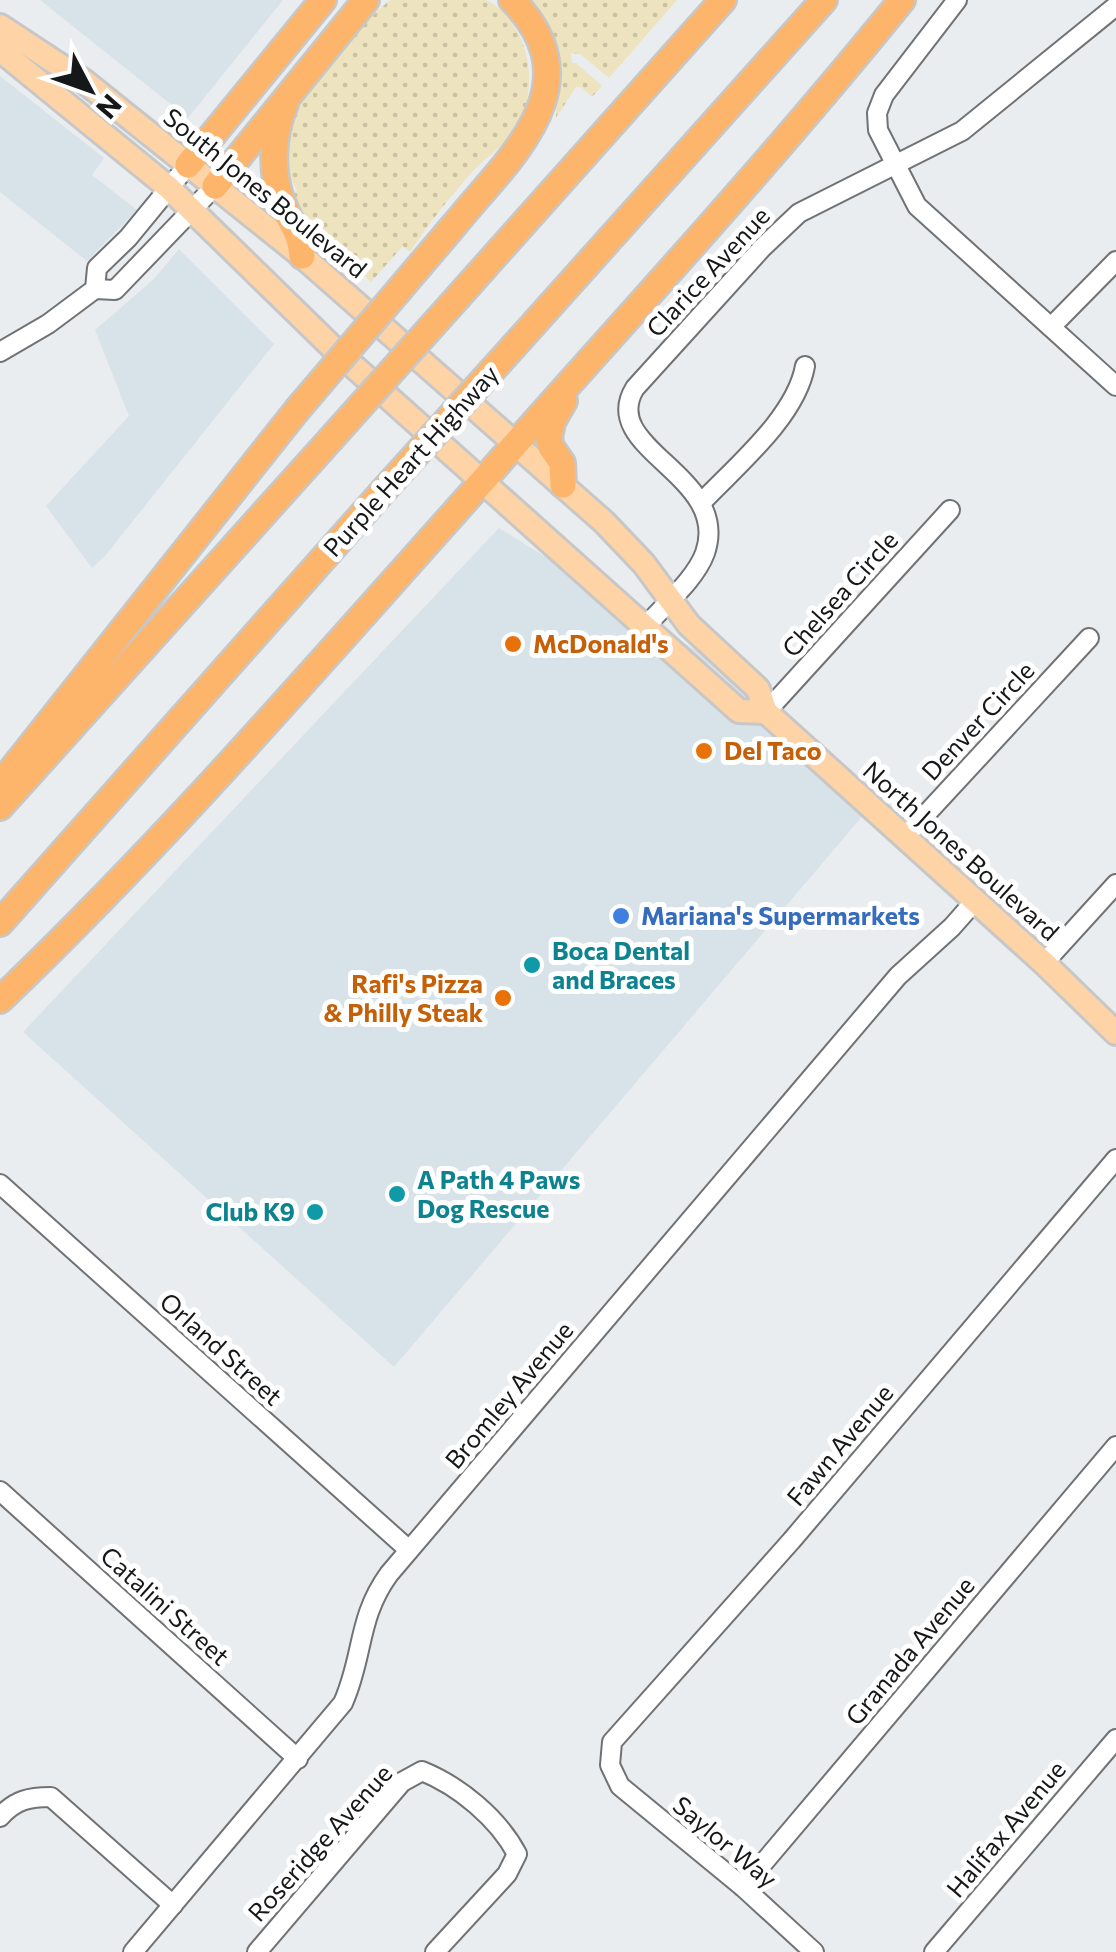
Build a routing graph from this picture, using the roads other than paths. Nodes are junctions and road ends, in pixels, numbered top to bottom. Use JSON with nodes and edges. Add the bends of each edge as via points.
{"nodes":[{"id":1,"x":323,"y":0,"type":"edge"},
{"id":2,"x":366,"y":0,"type":"edge"},
{"id":3,"x":512,"y":0,"type":"edge"},
{"id":4,"x":723,"y":0,"type":"edge"},
{"id":5,"x":824,"y":0,"type":"edge"},
{"id":6,"x":902,"y":0,"type":"edge"},
{"id":7,"x":956,"y":0,"type":"edge"},
{"id":8,"x":1116,"y":6,"type":"edge"},
{"id":9,"x":0,"y":26,"type":"edge"},
{"id":10,"x":0,"y":50,"type":"edge"},
{"id":11,"x":290,"y":90,"type":"junction"},
{"id":12,"x":188,"y":165,"type":"junction"},
{"id":13,"x":893,"y":165,"type":"junction"},
{"id":14,"x":215,"y":186,"type":"junction"},
{"id":15,"x":170,"y":188,"type":"junction"},
{"id":16,"x":192,"y":210,"type":"junction"},
{"id":17,"x":302,"y":256,"type":"junction"},
{"id":18,"x":1116,"y":261,"type":"edge"},
{"id":19,"x":94,"y":289,"type":"junction"},
{"id":20,"x":1051,"y":327,"type":"junction"},
{"id":21,"x":0,"y":352,"type":"edge"},
{"id":22,"x":805,"y":366,"type":"dead end"},
{"id":23,"x":440,"y":376,"type":"joint"},
{"id":24,"x":1116,"y":386,"type":"edge"},
{"id":25,"x":567,"y":387,"type":"junction"},
{"id":26,"x":516,"y":444,"type":"junction"},
{"id":27,"x":481,"y":482,"type":"junction"},
{"id":28,"x":564,"y":486,"type":"junction"},
{"id":29,"x":702,"y":503,"type":"junction"},
{"id":30,"x":950,"y":510,"type":"dead end"},
{"id":31,"x":668,"y":600,"type":"junction"},
{"id":32,"x":646,"y":626,"type":"junction"},
{"id":33,"x":1089,"y":638,"type":"dead end"},
{"id":34,"x":766,"y":712,"type":"junction"},
{"id":35,"x":0,"y":784,"type":"edge"},
{"id":36,"x":0,"y":807,"type":"edge"},
{"id":37,"x":904,"y":838,"type":"junction"},
{"id":38,"x":1116,"y":884,"type":"edge"},
{"id":39,"x":974,"y":902,"type":"junction"},
{"id":40,"x":0,"y":923,"type":"edge"},
{"id":41,"x":1044,"y":963,"type":"junction"},
{"id":42,"x":0,"y":1000,"type":"edge"},
{"id":43,"x":1116,"y":1033,"type":"edge"},
{"id":44,"x":1116,"y":1159,"type":"edge"},
{"id":45,"x":0,"y":1184,"type":"edge"},
{"id":46,"x":1116,"y":1446,"type":"edge"},
{"id":47,"x":0,"y":1492,"type":"edge"},
{"id":48,"x":409,"y":1550,"type":"junction"},
{"id":49,"x":1116,"y":1739,"type":"edge"},
{"id":50,"x":298,"y":1759,"type":"junction"},
{"id":51,"x":610,"y":1765,"type":"joint"},
{"id":52,"x":0,"y":1817,"type":"edge"},
{"id":53,"x":742,"y":1887,"type":"junction"},
{"id":54,"x":173,"y":1905,"type":"junction"},
{"id":55,"x":133,"y":1952,"type":"edge"},
{"id":56,"x":257,"y":1952,"type":"edge"},
{"id":57,"x":435,"y":1952,"type":"edge"},
{"id":58,"x":814,"y":1952,"type":"edge"},
{"id":59,"x":934,"y":1952,"type":"edge"}],
"edges":[{"from":1,"to":12,"type":"highway"},
{"from":2,"to":11,"type":"highway"},
{"from":3,"to":35,"type":"highway","bridge":true,"via":[[530,23],[546,84],[524,144],[296,410]]},
{"from":4,"to":36,"type":"highway","bridge":true},
{"from":5,"to":40,"type":"highway","name":"Purple Heart Highway","bridge":true},
{"from":6,"to":25,"type":"highway"},
{"from":7,"to":13,"type":"street","via":[[876,113]]},
{"from":8,"to":13,"type":"street","name":"Clarice Avenue","via":[[962,131]]},
{"from":9,"to":12,"type":"main road","name":"South Jones Boulevard","via":[[85,82]]},
{"from":10,"to":15,"type":"main road"},
{"from":11,"to":14,"type":"highway"},
{"from":11,"to":17,"type":"highway","via":[[278,124],[275,168]]},
{"from":12,"to":14,"type":"main road","name":"South Jones Boulevard"},
{"from":12,"to":15,"type":"street"},
{"from":13,"to":20,"type":"street","via":[[917,206]]},
{"from":13,"to":29,"type":"street","name":"Clarice Avenue","via":[[787,223],[632,392],[626,410],[633,431]]},
{"from":14,"to":16,"type":"street"},
{"from":14,"to":17,"type":"main road","name":"South Jones Boulevard"},
{"from":15,"to":16,"type":"main road"},
{"from":15,"to":19,"type":"street","via":[[97,268]]},
{"from":16,"to":19,"type":"street","via":[[115,290]]},
{"from":16,"to":27,"type":"main road","name":"North Jones Boulevard"},
{"from":17,"to":23,"type":"main road","name":"South Jones Boulevard"},
{"from":18,"to":20,"type":"street"},
{"from":19,"to":21,"type":"street"},
{"from":20,"to":24,"type":"street"},
{"from":22,"to":29,"type":"street","via":[[789,407]]},
{"from":23,"to":26,"type":"main road","name":"North Jones Boulevard"},
{"from":25,"to":26,"type":"highway"},
{"from":25,"to":28,"type":"highway","via":[[549,438]]},
{"from":26,"to":27,"type":"highway"},
{"from":26,"to":28,"type":"main road","name":"North Jones Boulevard"},
{"from":27,"to":32,"type":"main road","name":"North Jones Boulevard"},
{"from":27,"to":42,"type":"highway","via":[[187,810]]},
{"from":28,"to":31,"type":"main road","name":"North Jones Boulevard","via":[[635,554]]},
{"from":29,"to":31,"type":"street","via":[[706,550]]},
{"from":30,"to":34,"type":"street","name":"Chelsea Circle"},
{"from":31,"to":32,"type":"street"},
{"from":31,"to":34,"type":"main road","name":"North Jones Boulevard","via":[[758,689]]},
{"from":32,"to":34,"type":"main road","name":"North Jones Boulevard","via":[[739,711]]},
{"from":33,"to":37,"type":"street","name":"Denver Circle"},
{"from":34,"to":37,"type":"main road","name":"North Jones Boulevard"},
{"from":37,"to":39,"type":"main road","name":"North Jones Boulevard"},
{"from":38,"to":41,"type":"street"},
{"from":39,"to":41,"type":"main road","name":"North Jones Boulevard"},
{"from":39,"to":48,"type":"street","name":"Bromley Avenue","via":[[898,976]]},
{"from":41,"to":43,"type":"main road","name":"North Jones Boulevard"},
{"from":44,"to":51,"type":"street","name":"Fawn Avenue","via":[[612,1742]]},
{"from":45,"to":48,"type":"street","name":"Orland Street"},
{"from":46,"to":53,"type":"street","name":"Granada Avenue"},
{"from":47,"to":50,"type":"street","name":"Catalini Street"},
{"from":48,"to":50,"type":"street","name":"Bromley Avenue","via":[[372,1600],[343,1702]]},
{"from":49,"to":59,"type":"street","name":"Halifax Avenue"},
{"from":50,"to":54,"type":"street","name":"Bromley Avenue"},
{"from":51,"to":53,"type":"street","name":"Saylor Way","via":[[620,1786]]},
{"from":52,"to":54,"type":"street","via":[[30,1797],[51,1797]]},
{"from":53,"to":58,"type":"street","name":"Saylor Way"},
{"from":54,"to":55,"type":"street","name":"Bromley Avenue"},
{"from":56,"to":57,"type":"street","name":"Roseridge Avenue","via":[[402,1782],[422,1771],[447,1781],[507,1835],[516,1854],[506,1874]]}]}
